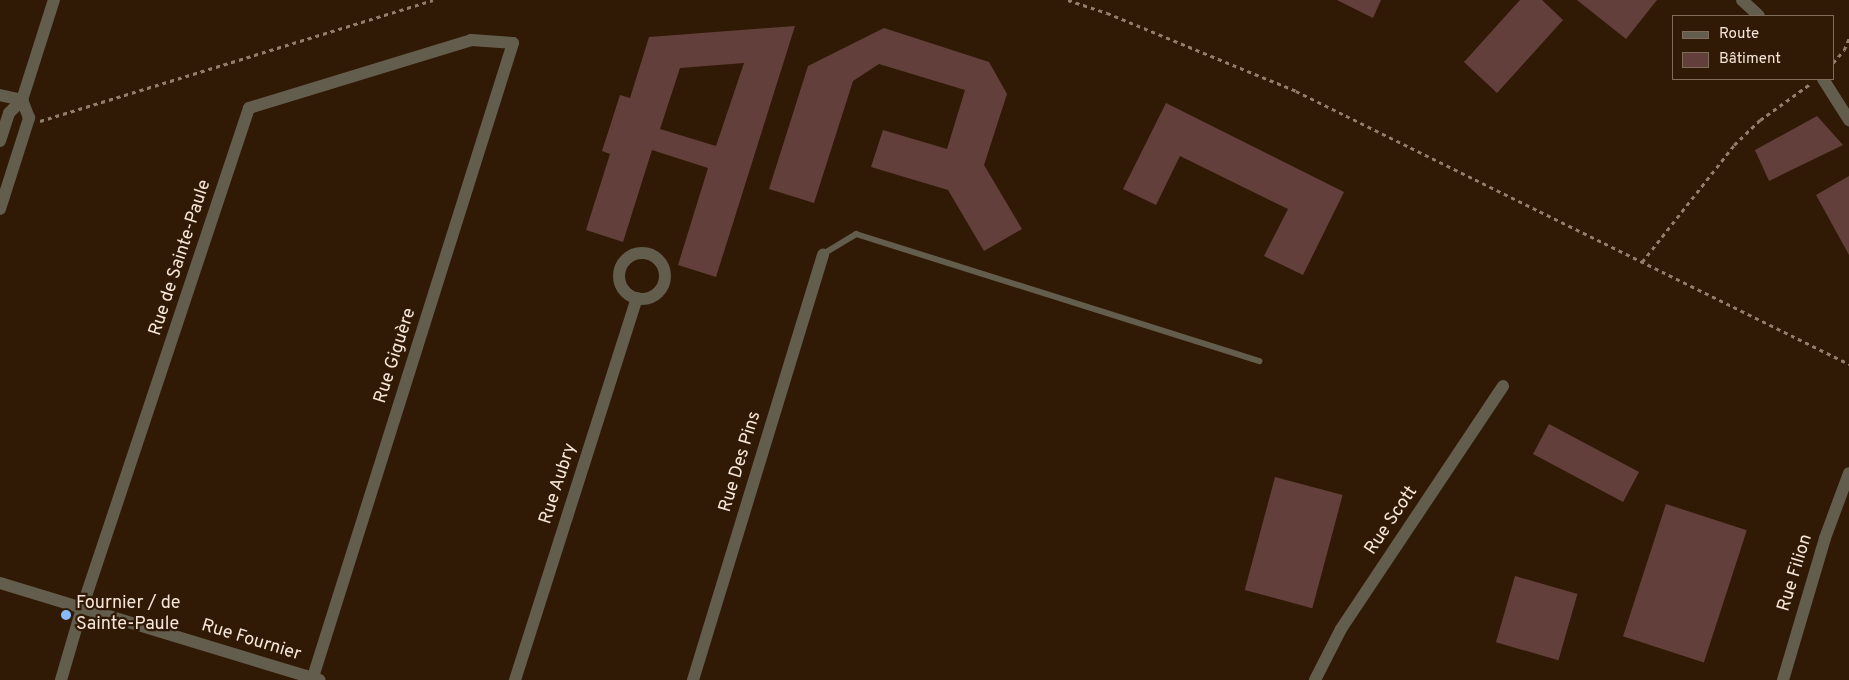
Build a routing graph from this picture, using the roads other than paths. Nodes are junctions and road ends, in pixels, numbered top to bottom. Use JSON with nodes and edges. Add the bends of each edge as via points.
{"nodes":[{"id":1,"x":54,"y":0,"type":"edge"},
{"id":2,"x":1742,"y":0,"type":"edge"},
{"id":3,"x":1759,"y":15,"type":"edge"},
{"id":4,"x":514,"y":43,"type":"joint"},
{"id":5,"x":1824,"y":80,"type":"edge"},
{"id":6,"x":0,"y":94,"type":"edge"},
{"id":7,"x":22,"y":100,"type":"junction"},
{"id":8,"x":1849,"y":120,"type":"edge"},
{"id":9,"x":0,"y":141,"type":"edge"},
{"id":10,"x":0,"y":209,"type":"edge"},
{"id":11,"x":823,"y":254,"type":"joint"},
{"id":12,"x":637,"y":298,"type":"dead end"},
{"id":13,"x":1260,"y":361,"type":"dead end"},
{"id":14,"x":1503,"y":386,"type":"dead end"},
{"id":15,"x":1848,"y":475,"type":"edge"},
{"id":16,"x":0,"y":583,"type":"edge"},
{"id":17,"x":82,"y":608,"type":"junction"},
{"id":18,"x":315,"y":679,"type":"edge"},
{"id":19,"x":61,"y":680,"type":"edge"},
{"id":20,"x":515,"y":680,"type":"edge"},
{"id":21,"x":692,"y":680,"type":"edge"},
{"id":22,"x":1314,"y":680,"type":"edge"},
{"id":23,"x":1783,"y":680,"type":"edge"}],
"edges":[{"from":1,"to":7,"type":"street"},
{"from":2,"to":3,"type":"street"},
{"from":4,"to":17,"type":"street","name":"Rue de Sainte-Paule","via":[[471,40],[249,108]]},
{"from":4,"to":18,"type":"street","name":"Rue Giguère"},
{"from":5,"to":8,"type":"street"},
{"from":6,"to":7,"type":"street"},
{"from":7,"to":9,"type":"street","via":[[9,113]]},
{"from":7,"to":10,"type":"street","via":[[28,118]]},
{"from":11,"to":13,"type":"lane","via":[[856,234]]},
{"from":11,"to":21,"type":"street","name":"Rue Des Pins"},
{"from":12,"to":20,"type":"street","name":"Rue Aubry"},
{"from":14,"to":22,"type":"street","name":"Rue Scott","via":[[1341,629]]},
{"from":15,"to":23,"type":"street","name":"Rue Filion","via":[[1825,538]]},
{"from":16,"to":17,"type":"street","name":"Rue Fournier"},
{"from":17,"to":18,"type":"street","name":"Rue Fournier"},
{"from":17,"to":19,"type":"street","name":"Rue de Sainte-Paule"}]}
